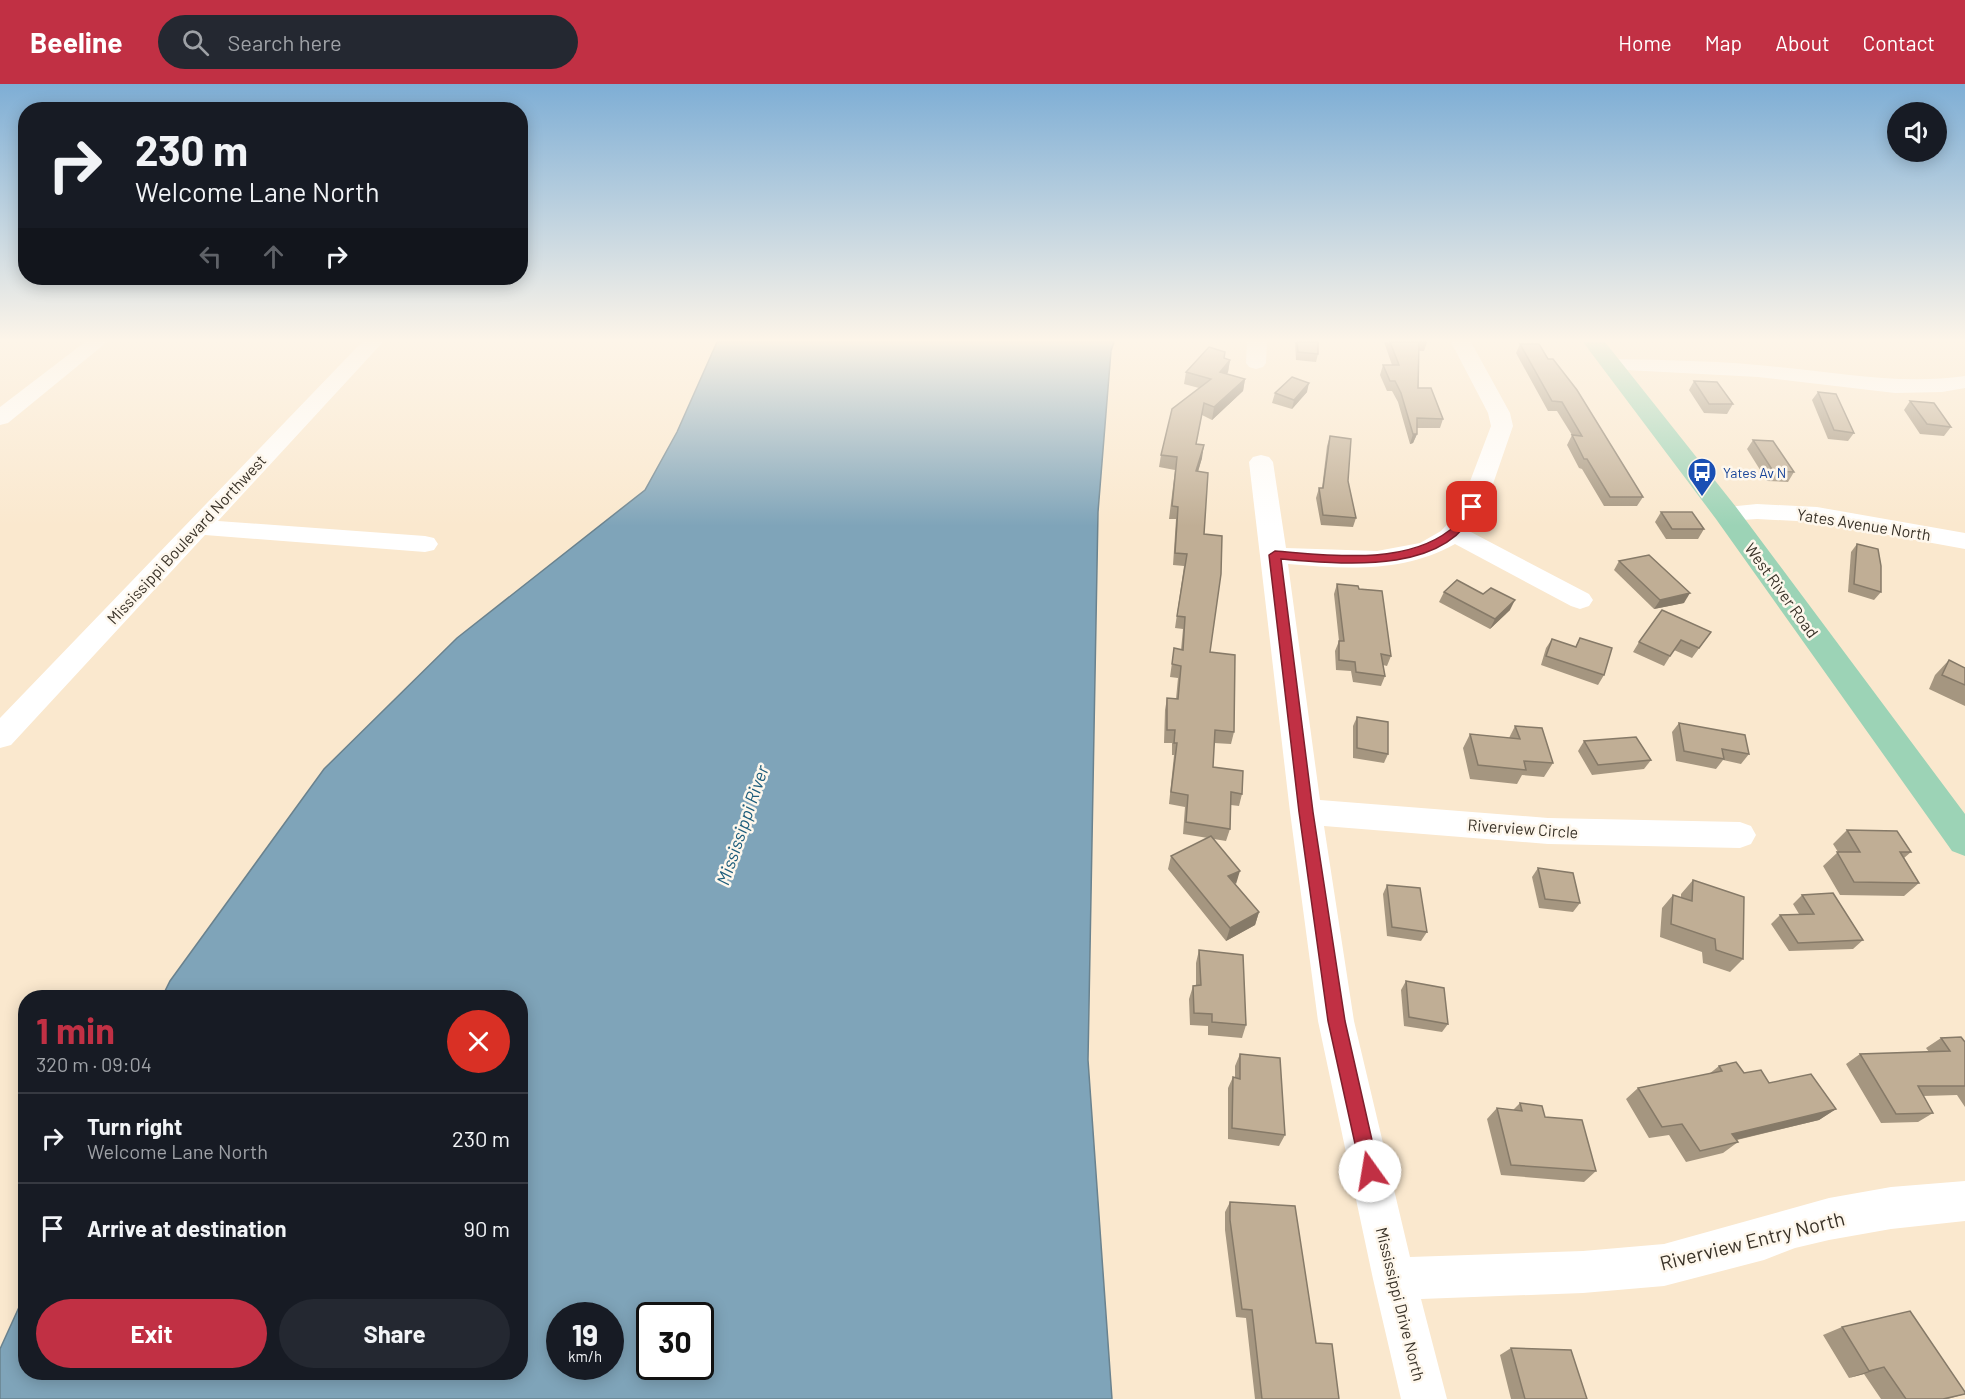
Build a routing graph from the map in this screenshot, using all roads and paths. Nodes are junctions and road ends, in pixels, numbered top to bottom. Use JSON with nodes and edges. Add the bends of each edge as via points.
{"nodes":[{"id":1,"x":19,"y":403,"type":"edge"},
{"id":2,"x":314,"y":403,"type":"edge"},
{"id":3,"x":1494,"y":403,"type":"edge"},
{"id":4,"x":1643,"y":403,"type":"edge"},
{"id":5,"x":0,"y":418,"type":"edge"},
{"id":6,"x":1261,"y":462,"type":"dead end"},
{"id":7,"x":1726,"y":513,"type":"junction"},
{"id":8,"x":197,"y":527,"type":"junction"},
{"id":9,"x":1453,"y":533,"type":"junction"},
{"id":10,"x":1965,"y":541,"type":"edge"},
{"id":11,"x":425,"y":544,"type":"dead end"},
{"id":12,"x":1275,"y":555,"type":"junction"},
{"id":13,"x":1580,"y":600,"type":"dead end"},
{"id":14,"x":0,"y":737,"type":"edge"},
{"id":15,"x":1306,"y":812,"type":"junction"},
{"id":16,"x":1740,"y":835,"type":"dead end"},
{"id":17,"x":1965,"y":841,"type":"edge"},
{"id":18,"x":1965,"y":1202,"type":"edge"},
{"id":19,"x":1394,"y":1279,"type":"junction"},
{"id":20,"x":1424,"y":1399,"type":"edge"}],
"edges":[{"from":1,"to":5,"type":"street"},
{"from":2,"to":8,"type":"street","name":"Mississippi Boulevard Northwest"},
{"from":3,"to":9,"type":"street","via":[[1502,426],[1469,513]]},
{"from":4,"to":7,"type":"main road","name":"West River Road"},
{"from":6,"to":12,"type":"street","name":"Mississippi Drive North"},
{"from":7,"to":10,"type":"street","name":"Yates Avenue North","via":[[1816,514]]},
{"from":7,"to":17,"type":"main road","name":"West River Road"},
{"from":8,"to":11,"type":"street"},
{"from":8,"to":14,"type":"street","name":"Mississippi Boulevard Northwest"},
{"from":9,"to":12,"type":"street","via":[[1400,557],[1336,560]]},
{"from":9,"to":13,"type":"street"},
{"from":12,"to":15,"type":"street","name":"Mississippi Drive North"},
{"from":15,"to":16,"type":"street","name":"Riverview Circle","via":[[1548,831]]},
{"from":15,"to":19,"type":"street","name":"Mississippi Drive North","via":[[1336,1021]]},
{"from":18,"to":19,"type":"street","name":"Riverview Entry North","via":[[1891,1208],[1829,1219],[1664,1265]]},
{"from":19,"to":20,"type":"street","name":"Mississippi Drive North"}]}
